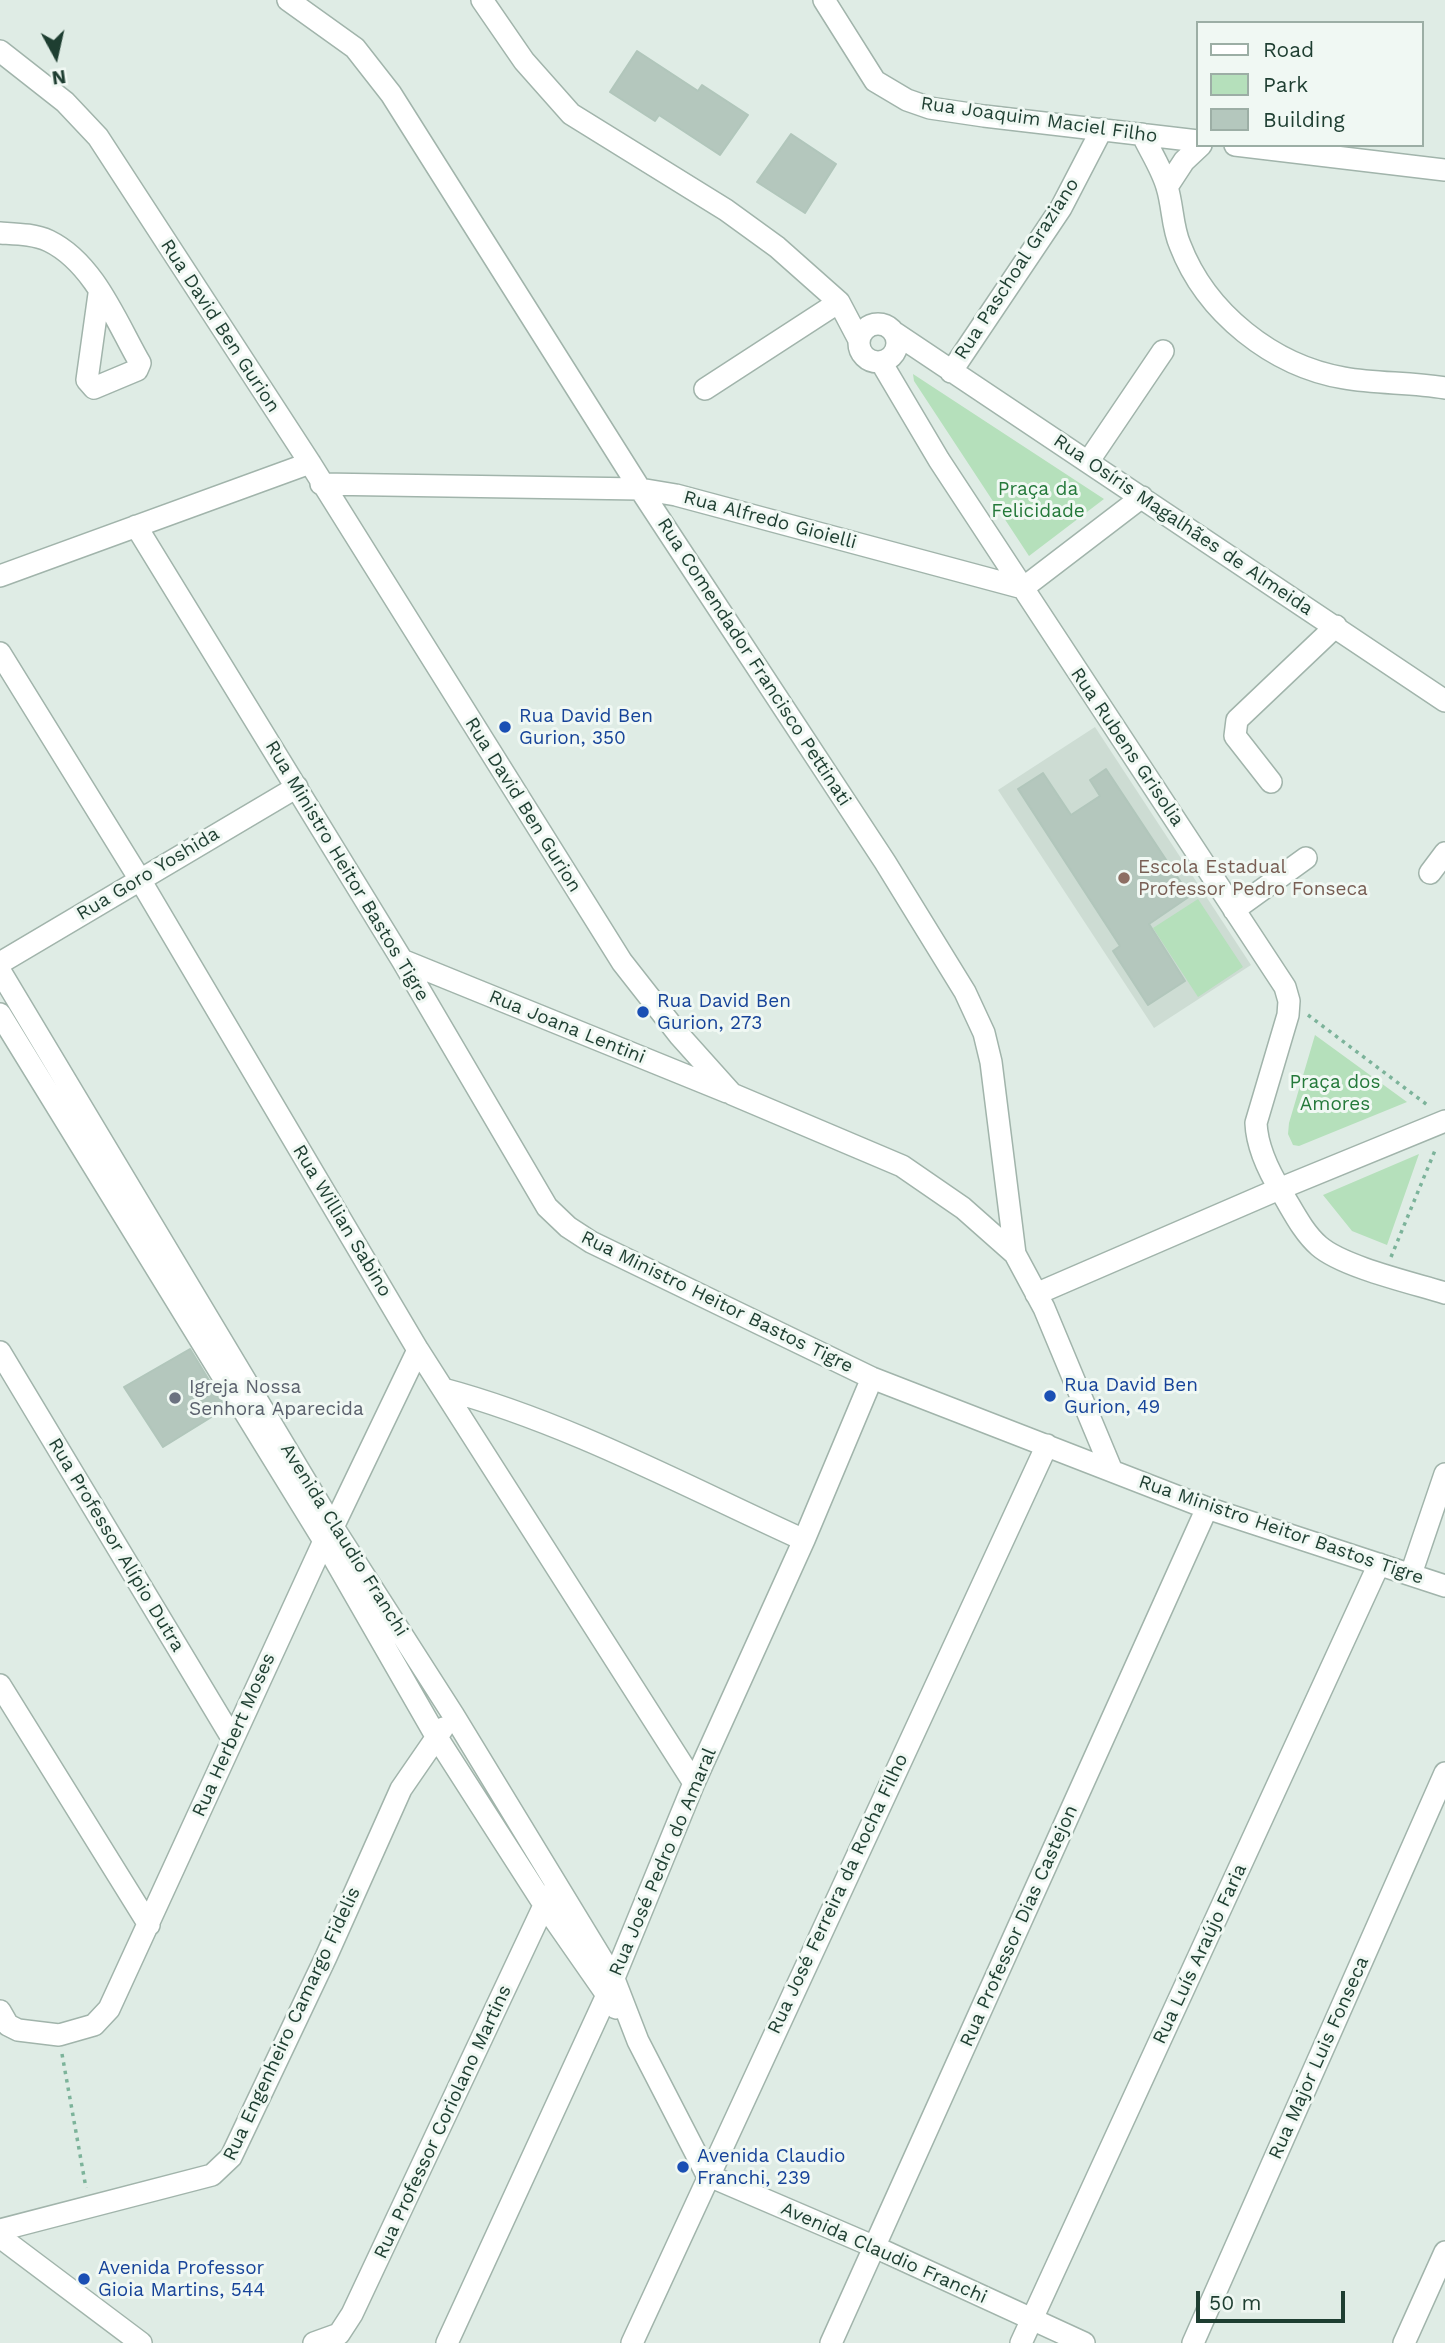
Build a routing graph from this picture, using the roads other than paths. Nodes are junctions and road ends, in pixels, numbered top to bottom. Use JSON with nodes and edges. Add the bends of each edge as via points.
{"nodes":[{"id":1,"x":288,"y":0,"type":"edge"},
{"id":2,"x":482,"y":0,"type":"edge"},
{"id":3,"x":824,"y":0,"type":"edge"},
{"id":4,"x":0,"y":51,"type":"edge"},
{"id":5,"x":1102,"y":129,"type":"junction"},
{"id":6,"x":1142,"y":134,"type":"junction"},
{"id":7,"x":1196,"y":141,"type":"edge"},
{"id":8,"x":1199,"y":147,"type":"edge"},
{"id":9,"x":1253,"y":147,"type":"edge"},
{"id":10,"x":1445,"y":170,"type":"edge"},
{"id":11,"x":1167,"y":187,"type":"junction"},
{"id":12,"x":0,"y":233,"type":"edge"},
{"id":13,"x":99,"y":294,"type":"dead end"},
{"id":14,"x":839,"y":302,"type":"junction"},
{"id":15,"x":891,"y":335,"type":"junction"},
{"id":16,"x":859,"y":340,"type":"junction"},
{"id":17,"x":1163,"y":351,"type":"dead end"},
{"id":18,"x":881,"y":362,"type":"junction"},
{"id":19,"x":951,"y":372,"type":"junction"},
{"id":20,"x":1445,"y":388,"type":"edge"},
{"id":21,"x":705,"y":389,"type":"dead end"},
{"id":22,"x":1088,"y":462,"type":"junction"},
{"id":23,"x":310,"y":463,"type":"junction"},
{"id":24,"x":321,"y":485,"type":"junction"},
{"id":25,"x":640,"y":489,"type":"junction"},
{"id":26,"x":1142,"y":497,"type":"junction"},
{"id":27,"x":136,"y":526,"type":"junction"},
{"id":28,"x":0,"y":576,"type":"edge"},
{"id":29,"x":1023,"y":588,"type":"junction"},
{"id":30,"x":1336,"y":626,"type":"junction"},
{"id":31,"x":0,"y":653,"type":"edge"},
{"id":32,"x":1445,"y":701,"type":"edge"},
{"id":33,"x":1271,"y":782,"type":"dead end"},
{"id":34,"x":297,"y":787,"type":"junction"},
{"id":35,"x":1445,"y":853,"type":"edge"},
{"id":36,"x":1306,"y":858,"type":"dead end"},
{"id":37,"x":1430,"y":873,"type":"dead end"},
{"id":38,"x":139,"y":878,"type":"junction"},
{"id":39,"x":1234,"y":910,"type":"junction"},
{"id":40,"x":402,"y":960,"type":"junction"},
{"id":41,"x":0,"y":963,"type":"edge"},
{"id":42,"x":0,"y":971,"type":"edge"},
{"id":43,"x":0,"y":1014,"type":"edge"},
{"id":44,"x":732,"y":1094,"type":"junction"},
{"id":45,"x":1440,"y":1123,"type":"edge"},
{"id":46,"x":1279,"y":1189,"type":"junction"},
{"id":47,"x":1015,"y":1254,"type":"junction"},
{"id":48,"x":1445,"y":1293,"type":"edge"},
{"id":49,"x":1036,"y":1294,"type":"junction"},
{"id":50,"x":418,"y":1350,"type":"junction"},
{"id":51,"x":0,"y":1352,"type":"edge"},
{"id":52,"x":872,"y":1378,"type":"junction"},
{"id":53,"x":443,"y":1389,"type":"junction"},
{"id":54,"x":1047,"y":1445,"type":"junction"},
{"id":55,"x":1112,"y":1471,"type":"junction"},
{"id":56,"x":1445,"y":1474,"type":"edge"},
{"id":57,"x":1207,"y":1508,"type":"junction"},
{"id":58,"x":328,"y":1534,"type":"junction"},
{"id":59,"x":804,"y":1540,"type":"junction"},
{"id":60,"x":1379,"y":1564,"type":"junction"},
{"id":61,"x":1411,"y":1574,"type":"junction"},
{"id":62,"x":1445,"y":1586,"type":"edge"},
{"id":63,"x":0,"y":1685,"type":"edge"},
{"id":64,"x":454,"y":1716,"type":"junction"},
{"id":65,"x":436,"y":1736,"type":"junction"},
{"id":66,"x":232,"y":1738,"type":"junction"},
{"id":67,"x":1445,"y":1773,"type":"edge"},
{"id":68,"x":694,"y":1783,"type":"junction"},
{"id":69,"x":554,"y":1883,"type":"junction"},
{"id":70,"x":545,"y":1906,"type":"junction"},
{"id":71,"x":149,"y":1925,"type":"junction"},
{"id":72,"x":610,"y":1987,"type":"junction"},
{"id":73,"x":0,"y":2011,"type":"edge"},
{"id":74,"x":708,"y":2175,"type":"junction"},
{"id":75,"x":0,"y":2230,"type":"edge"},
{"id":76,"x":0,"y":2236,"type":"edge"},
{"id":77,"x":875,"y":2247,"type":"junction"},
{"id":78,"x":1445,"y":2252,"type":"edge"},
{"id":79,"x":1032,"y":2320,"type":"junction"},
{"id":80,"x":141,"y":2343,"type":"edge"},
{"id":81,"x":314,"y":2343,"type":"edge"},
{"id":82,"x":447,"y":2343,"type":"edge"},
{"id":83,"x":632,"y":2343,"type":"edge"},
{"id":84,"x":831,"y":2343,"type":"edge"},
{"id":85,"x":1021,"y":2343,"type":"edge"},
{"id":86,"x":1084,"y":2343,"type":"edge"},
{"id":87,"x":1193,"y":2343,"type":"edge"},
{"id":88,"x":1404,"y":2343,"type":"edge"}],
"edges":[{"from":1,"to":25,"type":"street","name":"Rua Comendador Francisco Pettinati","via":[[355,48],[399,106]]},
{"from":2,"to":14,"type":"street","name":"Rua Osíris Magalhães de Almeida","via":[[524,61],[571,114],[726,210],[777,247]]},
{"from":3,"to":5,"type":"street","name":"Rua Joaquim Maciel Filho","via":[[883,89],[930,108]]},
{"from":4,"to":23,"type":"street","name":"Rua David Ben Gurion","via":[[65,102],[99,136]]},
{"from":5,"to":6,"type":"street","name":"Rua Joaquim Maciel Filho"},
{"from":5,"to":19,"type":"street","name":"Rua Paschoal Graziano","via":[[1060,208]]},
{"from":6,"to":7,"type":"street","name":"Rua Joaquim Maciel Filho"},
{"from":6,"to":11,"type":"street"},
{"from":8,"to":11,"type":"street"},
{"from":9,"to":10,"type":"street"},
{"from":11,"to":20,"type":"street","via":[[1180,245],[1197,278],[1216,304],[1276,355],[1345,378]]},
{"from":12,"to":13,"type":"street","via":[[49,241],[81,263]]},
{"from":14,"to":15,"type":"street","name":"Rua Osíris Magalhães de Almeida"},
{"from":14,"to":16,"type":"street","name":"Rua Osíris Magalhães de Almeida"},
{"from":14,"to":21,"type":"street"},
{"from":15,"to":16,"type":"street","via":[[867,327]]},
{"from":15,"to":18,"type":"street","via":[[888,360]]},
{"from":15,"to":19,"type":"street","name":"Rua Osíris Magalhães de Almeida"},
{"from":16,"to":18,"type":"street","via":[[867,359]]},
{"from":17,"to":22,"type":"street"},
{"from":18,"to":29,"type":"street","name":"Rua Rubens Grisolia","via":[[910,415]]},
{"from":19,"to":22,"type":"street","name":"Rua Osíris Magalhães de Almeida"},
{"from":22,"to":26,"type":"street","name":"Rua Osíris Magalhães de Almeida"},
{"from":23,"to":24,"type":"street","name":"Rua David Ben Gurion"},
{"from":23,"to":27,"type":"street"},
{"from":24,"to":25,"type":"street","name":"Rua Alfredo Gioielli"},
{"from":24,"to":44,"type":"street","name":"Rua David Ben Gurion","via":[[622,962]]},
{"from":25,"to":29,"type":"street","name":"Rua Alfredo Gioielli"},
{"from":25,"to":47,"type":"street","name":"Rua Comendador Francisco Pettinati","via":[[885,862],[978,1016],[991,1062]]},
{"from":26,"to":29,"type":"street"},
{"from":26,"to":30,"type":"street","name":"Rua Osíris Magalhães de Almeida"},
{"from":27,"to":28,"type":"street"},
{"from":27,"to":34,"type":"street","name":"Rua Ministro Heitor Bastos Tigre"},
{"from":29,"to":39,"type":"street","name":"Rua Rubens Grisolia"},
{"from":30,"to":32,"type":"street","name":"Rua Osíris Magalhães de Almeida"},
{"from":30,"to":33,"type":"street","via":[[1237,720],[1235,736]]},
{"from":31,"to":38,"type":"street","name":"Rua Willian Sabino"},
{"from":34,"to":38,"type":"street","name":"Rua Goro Yoshida"},
{"from":34,"to":40,"type":"street","name":"Rua Ministro Heitor Bastos Tigre"},
{"from":35,"to":37,"type":"street"},
{"from":36,"to":39,"type":"street"},
{"from":38,"to":41,"type":"street","name":"Rua Goro Yoshida"},
{"from":38,"to":50,"type":"street","name":"Rua Willian Sabino"},
{"from":39,"to":46,"type":"street","name":"Rua Rubens Grisolia","via":[[1285,987],[1289,1001],[1256,1124],[1257,1138]]},
{"from":40,"to":44,"type":"street","name":"Rua Joana Lentini"},
{"from":40,"to":52,"type":"street","name":"Rua Ministro Heitor Bastos Tigre","via":[[547,1207],[568,1227],[590,1242]]},
{"from":42,"to":58,"type":"street","name":"Avenida Claudio Franchi"},
{"from":43,"to":58,"type":"street","name":"Avenida Claudio Franchi"},
{"from":44,"to":47,"type":"street","name":"Rua David Ben Gurion","via":[[902,1166],[963,1208]]},
{"from":45,"to":46,"type":"street"},
{"from":46,"to":48,"type":"street","via":[[1320,1247]]},
{"from":46,"to":49,"type":"street"},
{"from":47,"to":49,"type":"street","name":"Rua David Ben Gurion"},
{"from":49,"to":55,"type":"street","name":"Rua David Ben Gurion"},
{"from":50,"to":53,"type":"street","name":"Rua Willian Sabino"},
{"from":50,"to":58,"type":"street","name":"Rua Herbert Moses"},
{"from":51,"to":66,"type":"street","name":"Rua Professor Alípio Dutra"},
{"from":52,"to":54,"type":"street","name":"Rua Ministro Heitor Bastos Tigre"},
{"from":52,"to":59,"type":"street","name":"Rua José Pedro do Amaral"},
{"from":53,"to":59,"type":"street","via":[[538,1420]]},
{"from":53,"to":68,"type":"street","name":"Rua Willian Sabino"},
{"from":54,"to":55,"type":"street","name":"Rua Ministro Heitor Bastos Tigre"},
{"from":54,"to":74,"type":"street","name":"Rua José Ferreira da Rocha Filho"},
{"from":55,"to":57,"type":"street","name":"Rua Ministro Heitor Bastos Tigre"},
{"from":56,"to":61,"type":"street"},
{"from":57,"to":60,"type":"street","name":"Rua Ministro Heitor Bastos Tigre"},
{"from":57,"to":77,"type":"street","name":"Rua Professor Dias Castejon"},
{"from":58,"to":64,"type":"street","name":"Avenida Claudio Franchi"},
{"from":58,"to":65,"type":"street","name":"Avenida Claudio Franchi"},
{"from":58,"to":66,"type":"street","name":"Rua Herbert Moses"},
{"from":59,"to":68,"type":"street","name":"Rua José Pedro do Amaral"},
{"from":60,"to":61,"type":"street","name":"Rua Ministro Heitor Bastos Tigre"},
{"from":60,"to":79,"type":"street","name":"Rua Luís Araújo Faria"},
{"from":61,"to":62,"type":"street","name":"Rua Ministro Heitor Bastos Tigre"},
{"from":63,"to":71,"type":"street"},
{"from":64,"to":65,"type":"street","name":"Rua Engenheiro Camargo Fidelis"},
{"from":64,"to":69,"type":"street","name":"Avenida Claudio Franchi"},
{"from":65,"to":70,"type":"street","name":"Avenida Claudio Franchi"},
{"from":65,"to":75,"type":"street","name":"Rua Engenheiro Camargo Fidelis","via":[[401,1789],[231,2157],[212,2175]]},
{"from":66,"to":71,"type":"street","name":"Rua Herbert Moses"},
{"from":67,"to":87,"type":"street","name":"Rua Major Luis Fonseca"},
{"from":68,"to":72,"type":"street","name":"Rua José Pedro do Amaral"},
{"from":69,"to":70,"type":"street","name":"Rua Professor Coriolano Martins"},
{"from":69,"to":72,"type":"street","name":"Avenida Claudio Franchi"},
{"from":70,"to":72,"type":"street","name":"Avenida Claudio Franchi"},
{"from":70,"to":81,"type":"street","name":"Rua Professor Coriolano Martins","via":[[352,2314],[339,2334]]},
{"from":71,"to":73,"type":"street","name":"Rua Herbert Moses","via":[[109,2009],[94,2025],[59,2035],[18,2030],[8,2025]]},
{"from":72,"to":74,"type":"street","name":"Avenida Claudio Franchi"},
{"from":72,"to":82,"type":"street","name":"Rua José Pedro do Amaral"},
{"from":74,"to":77,"type":"street","name":"Avenida Claudio Franchi"},
{"from":74,"to":83,"type":"street","name":"Rua José Ferreira da Rocha Filho"},
{"from":76,"to":80,"type":"street"},
{"from":77,"to":79,"type":"street","name":"Avenida Claudio Franchi"},
{"from":77,"to":84,"type":"street","name":"Rua Professor Dias Castejon"},
{"from":78,"to":88,"type":"street"},
{"from":79,"to":85,"type":"street","name":"Rua Luís Araújo Faria"},
{"from":79,"to":86,"type":"street","name":"Avenida Claudio Franchi"}]}
